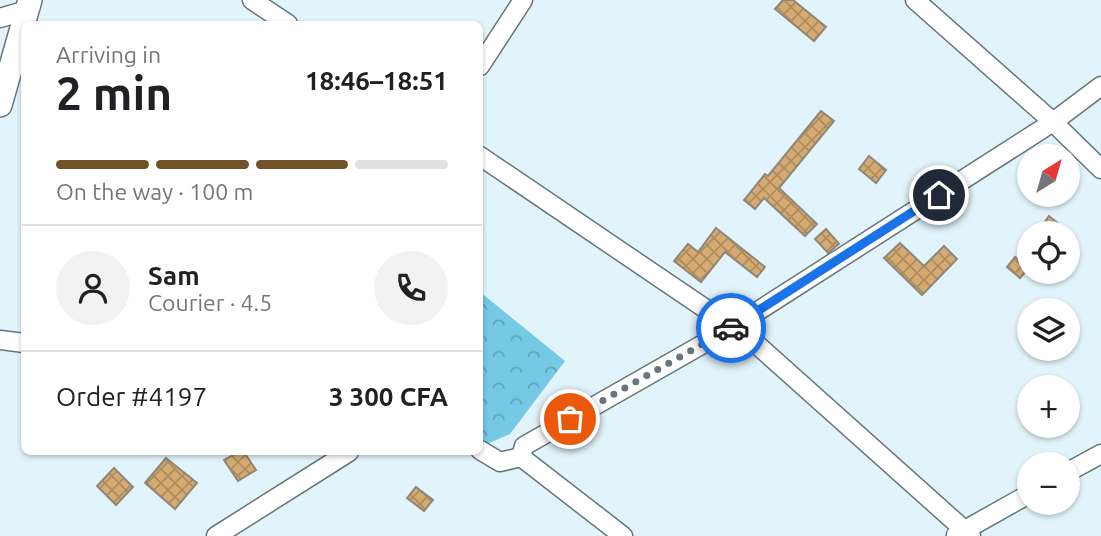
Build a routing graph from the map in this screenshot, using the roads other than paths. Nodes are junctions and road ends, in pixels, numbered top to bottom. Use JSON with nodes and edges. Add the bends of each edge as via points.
{"nodes":[{"id":1,"x":252,"y":0,"type":"edge"},
{"id":2,"x":523,"y":0,"type":"edge"},
{"id":3,"x":915,"y":0,"type":"edge"},
{"id":4,"x":29,"y":5,"type":"edge"},
{"id":5,"x":0,"y":18,"type":"edge"},
{"id":6,"x":284,"y":21,"type":"edge"},
{"id":7,"x":21,"y":33,"type":"edge"},
{"id":8,"x":483,"y":61,"type":"edge"},
{"id":9,"x":1101,"y":86,"type":"edge"},
{"id":10,"x":0,"y":105,"type":"edge"},
{"id":11,"x":1053,"y":122,"type":"junction"},
{"id":12,"x":483,"y":158,"type":"edge"},
{"id":13,"x":1101,"y":169,"type":"edge"},
{"id":14,"x":733,"y":327,"type":"junction"},
{"id":15,"x":0,"y":340,"type":"edge"},
{"id":16,"x":21,"y":343,"type":"edge"},
{"id":17,"x":483,"y":452,"type":"edge"},
{"id":18,"x":1101,"y":454,"type":"edge"},
{"id":19,"x":344,"y":455,"type":"edge"},
{"id":20,"x":521,"y":457,"type":"junction"},
{"id":21,"x":1080,"y":465,"type":"edge"},
{"id":22,"x":1017,"y":501,"type":"edge"},
{"id":23,"x":964,"y":534,"type":"edge"},
{"id":24,"x":216,"y":536,"type":"edge"},
{"id":25,"x":624,"y":536,"type":"edge"}],
"edges":[{"from":1,"to":6,"type":"street"},
{"from":2,"to":8,"type":"street"},
{"from":3,"to":11,"type":"street"},
{"from":4,"to":5,"type":"street"},
{"from":7,"to":10,"type":"main road"},
{"from":9,"to":11,"type":"street"},
{"from":11,"to":13,"type":"street"},
{"from":11,"to":14,"type":"street"},
{"from":12,"to":14,"type":"street"},
{"from":14,"to":20,"type":"street","via":[[524,446]]},
{"from":14,"to":23,"type":"street"},
{"from":15,"to":16,"type":"street"},
{"from":17,"to":20,"type":"street","via":[[500,462]]},
{"from":18,"to":21,"type":"street"},
{"from":19,"to":24,"type":"street"},
{"from":20,"to":25,"type":"street"},
{"from":22,"to":23,"type":"street"}]}
